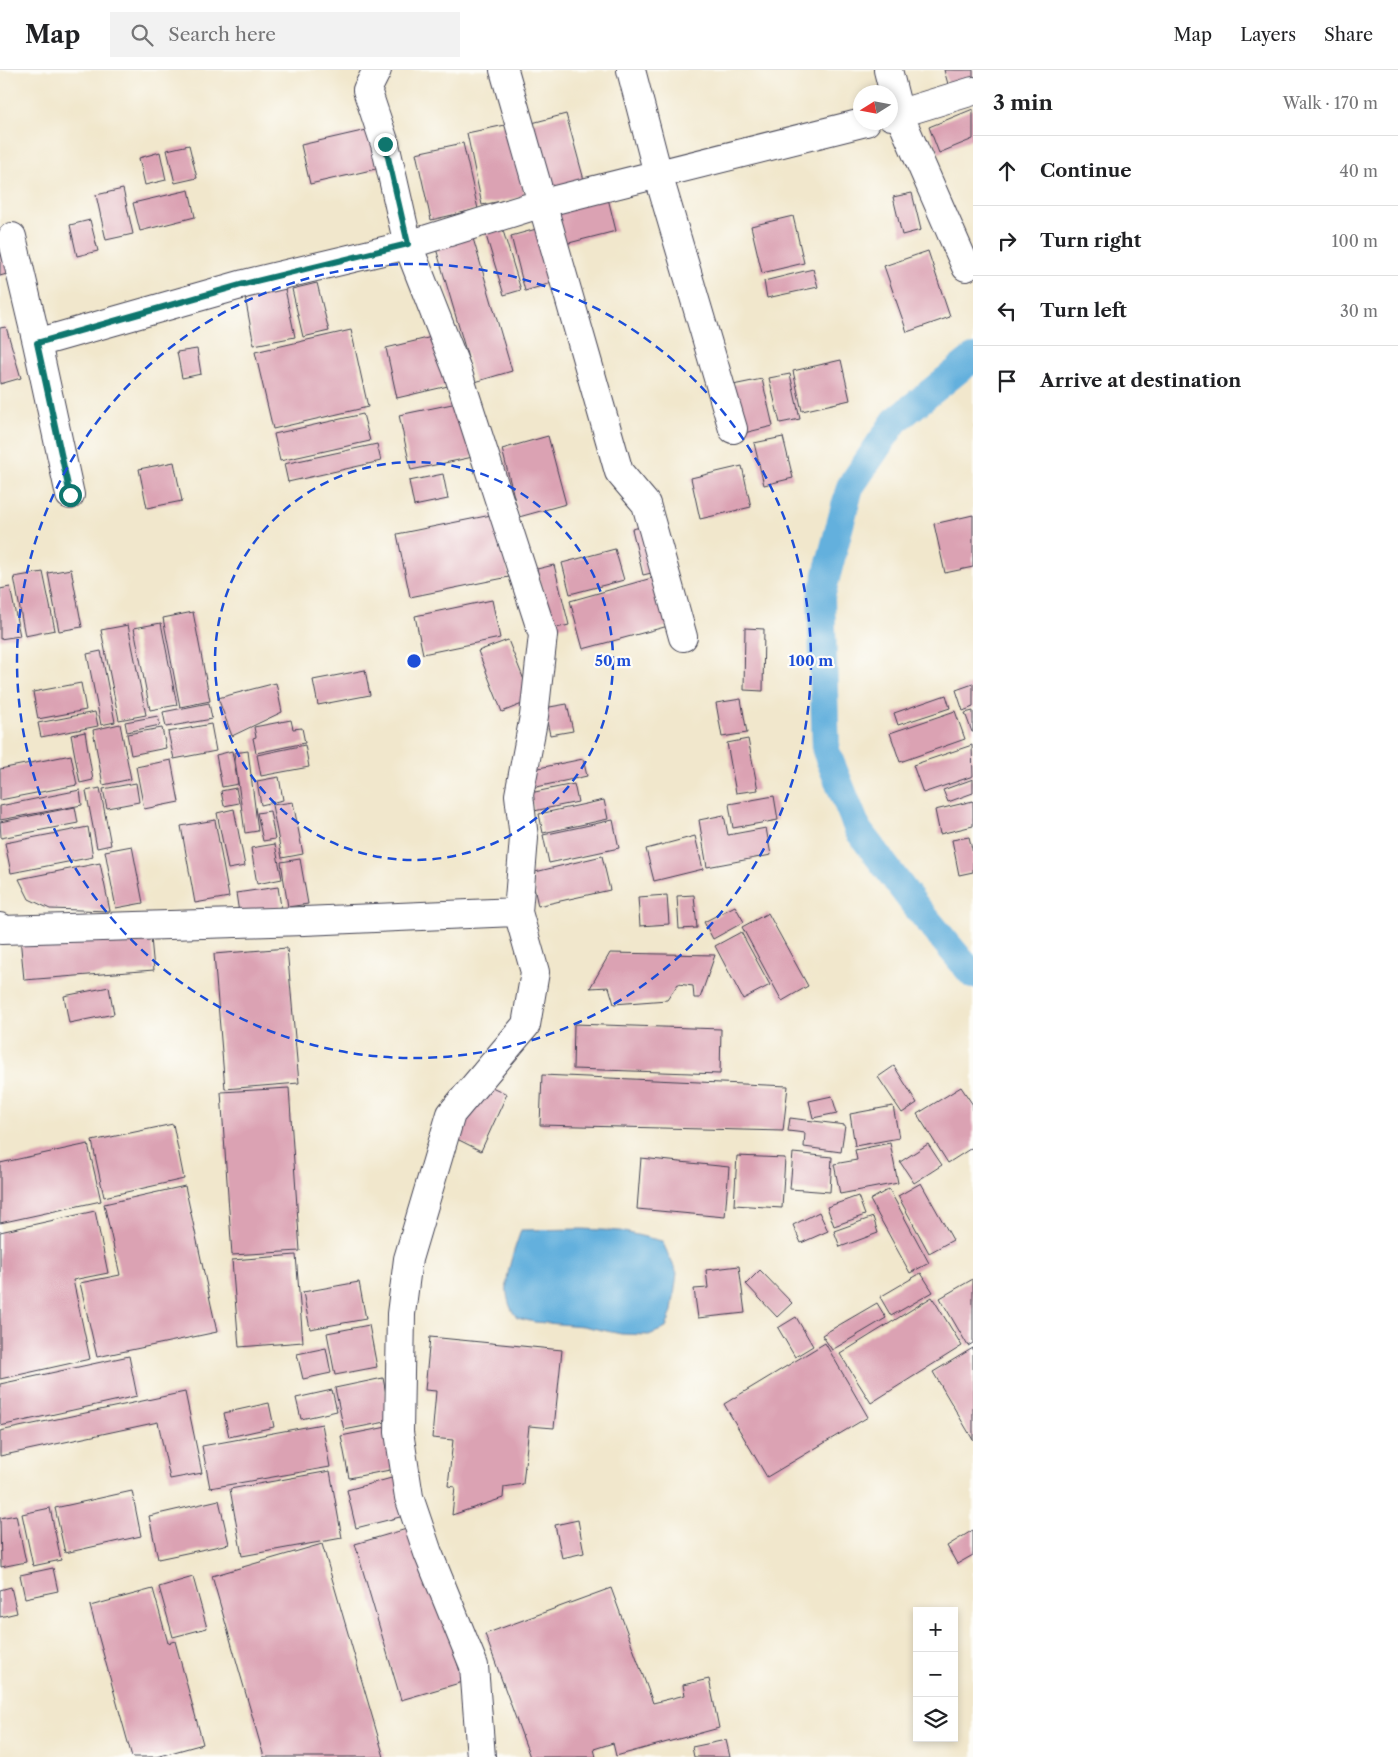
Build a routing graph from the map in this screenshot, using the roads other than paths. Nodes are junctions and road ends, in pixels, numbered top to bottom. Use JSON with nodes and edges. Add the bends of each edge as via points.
{"nodes":[{"id":1,"x":376,"y":70,"type":"edge"},
{"id":2,"x":504,"y":70,"type":"edge"},
{"id":3,"x":631,"y":70,"type":"edge"},
{"id":4,"x":888,"y":70,"type":"edge"},
{"id":5,"x":890,"y":85,"type":"edge"},
{"id":6,"x":973,"y":91,"type":"edge"},
{"id":7,"x":898,"y":114,"type":"edge"},
{"id":8,"x":898,"y":123,"type":"edge"},
{"id":9,"x":853,"y":125,"type":"edge"},
{"id":10,"x":658,"y":174,"type":"junction"},
{"id":11,"x":543,"y":203,"type":"junction"},
{"id":12,"x":12,"y":237,"type":"dead end"},
{"id":13,"x":408,"y":244,"type":"junction"},
{"id":14,"x":966,"y":267,"type":"dead end"},
{"id":15,"x":37,"y":343,"type":"junction"},
{"id":16,"x":733,"y":429,"type":"dead end"},
{"id":17,"x":70,"y":495,"type":"dead end"},
{"id":18,"x":682,"y":637,"type":"dead end"},
{"id":19,"x":518,"y":912,"type":"junction"},
{"id":20,"x":0,"y":927,"type":"edge"},
{"id":21,"x":481,"y":1757,"type":"edge"}],
"edges":[{"from":1,"to":13,"type":"street","via":[[367,90],[385,144]]},
{"from":2,"to":11,"type":"street"},
{"from":3,"to":10,"type":"street"},
{"from":4,"to":5,"type":"street"},
{"from":6,"to":7,"type":"street"},
{"from":8,"to":14,"type":"street"},
{"from":9,"to":10,"type":"street"},
{"from":10,"to":11,"type":"street"},
{"from":10,"to":16,"type":"street"},
{"from":11,"to":13,"type":"street"},
{"from":11,"to":18,"type":"street","via":[[619,472],[646,504]]},
{"from":12,"to":15,"type":"street"},
{"from":13,"to":15,"type":"street","via":[[244,284]]},
{"from":13,"to":19,"type":"street","via":[[457,370],[543,635],[534,716],[519,795],[524,838]]},
{"from":15,"to":17,"type":"street"},
{"from":19,"to":20,"type":"street","via":[[304,922],[1,930]]},
{"from":19,"to":21,"type":"street","via":[[535,972],[526,1025],[451,1114],[408,1259],[401,1314],[398,1432],[408,1497],[474,1666]]}]}
